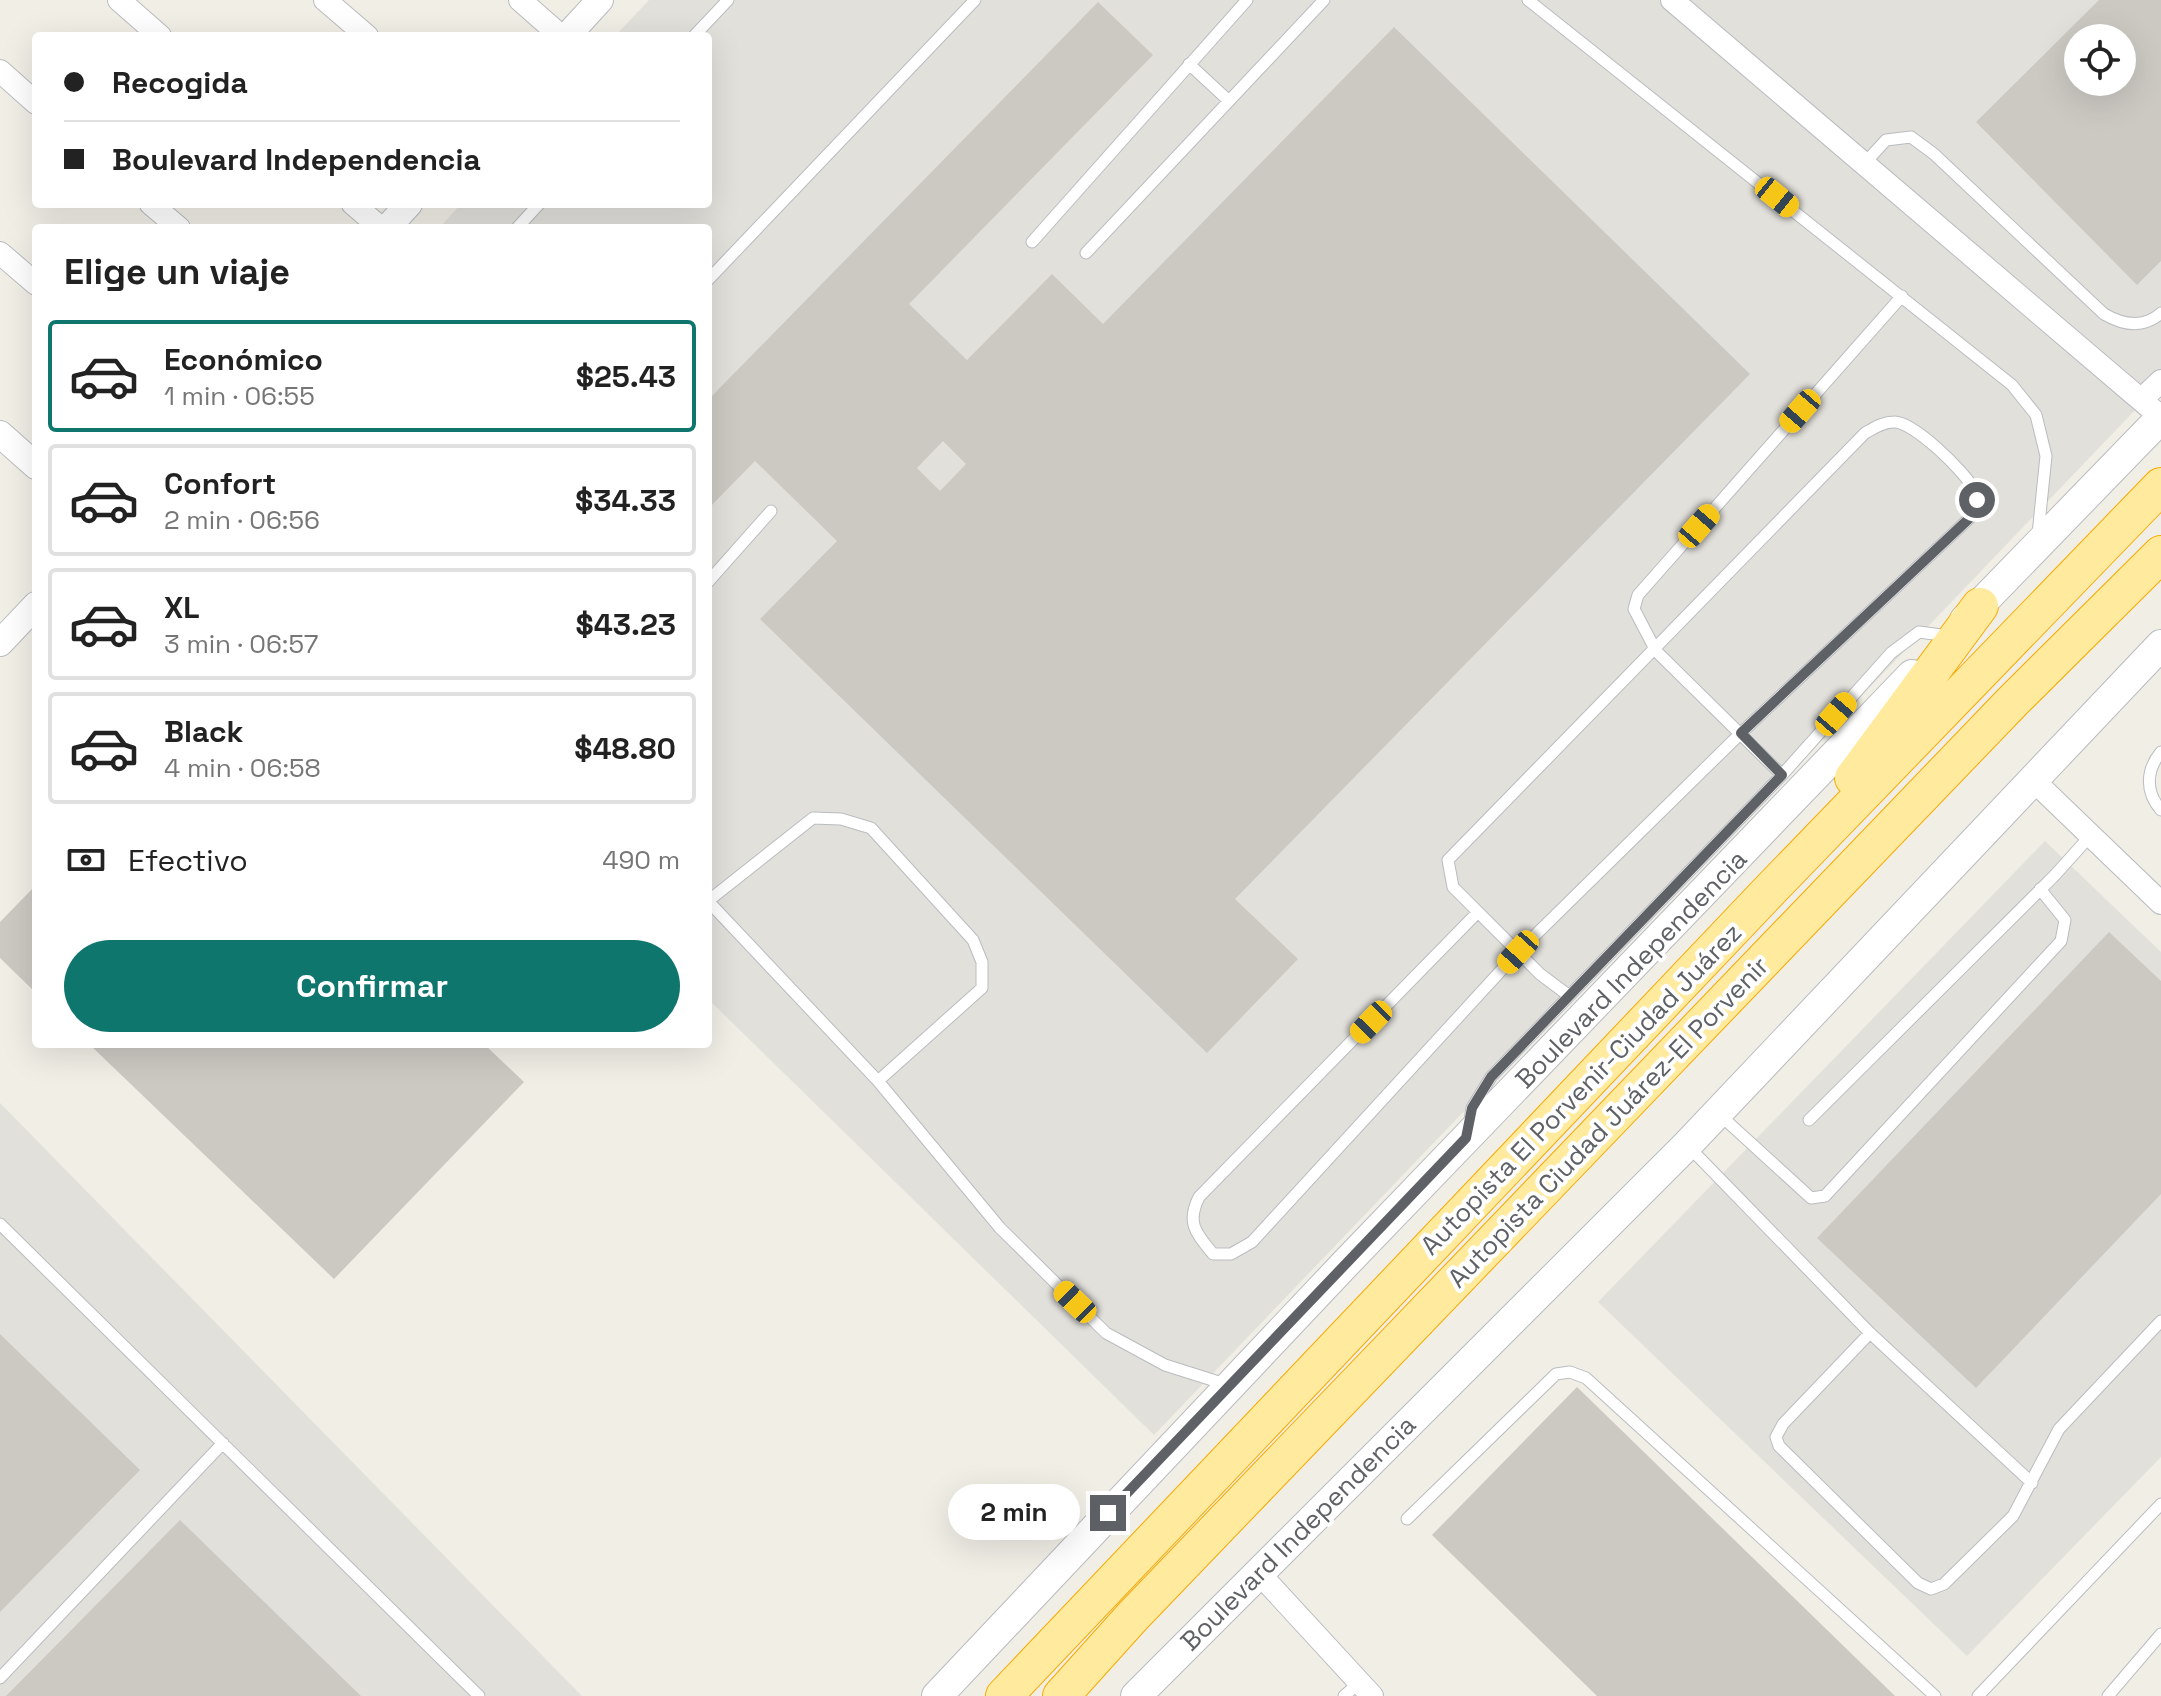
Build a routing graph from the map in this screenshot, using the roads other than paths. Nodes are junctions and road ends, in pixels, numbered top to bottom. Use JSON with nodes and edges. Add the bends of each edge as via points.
{"nodes":[{"id":1,"x":119,"y":0,"type":"edge"},
{"id":2,"x":325,"y":0,"type":"edge"},
{"id":3,"x":520,"y":0,"type":"edge"},
{"id":4,"x":600,"y":0,"type":"edge"},
{"id":5,"x":728,"y":0,"type":"edge"},
{"id":6,"x":975,"y":0,"type":"edge"},
{"id":7,"x":1247,"y":0,"type":"edge"},
{"id":8,"x":1324,"y":0,"type":"edge"},
{"id":9,"x":1528,"y":0,"type":"edge"},
{"id":10,"x":1672,"y":0,"type":"edge"},
{"id":11,"x":155,"y":32,"type":"edge"},
{"id":12,"x":362,"y":32,"type":"edge"},
{"id":13,"x":559,"y":32,"type":"edge"},
{"id":14,"x":568,"y":32,"type":"edge"},
{"id":15,"x":698,"y":32,"type":"edge"},
{"id":16,"x":1189,"y":64,"type":"junction"},
{"id":17,"x":0,"y":71,"type":"edge"},
{"id":18,"x":32,"y":99,"type":"edge"},
{"id":19,"x":1229,"y":101,"type":"junction"},
{"id":20,"x":1864,"y":164,"type":"junction"},
{"id":21,"x":156,"y":208,"type":"edge"},
{"id":22,"x":358,"y":208,"type":"edge"},
{"id":23,"x":405,"y":208,"type":"edge"},
{"id":24,"x":535,"y":208,"type":"edge"},
{"id":25,"x":174,"y":224,"type":"edge"},
{"id":26,"x":376,"y":224,"type":"edge"},
{"id":27,"x":391,"y":224,"type":"edge"},
{"id":28,"x":521,"y":224,"type":"edge"},
{"id":29,"x":1032,"y":242,"type":"dead end"},
{"id":30,"x":0,"y":253,"type":"edge"},
{"id":31,"x":1086,"y":253,"type":"dead end"},
{"id":32,"x":712,"y":276,"type":"edge"},
{"id":33,"x":32,"y":281,"type":"edge"},
{"id":34,"x":1902,"y":296,"type":"junction"},
{"id":35,"x":2161,"y":313,"type":"edge"},
{"id":36,"x":2161,"y":381,"type":"edge"},
{"id":37,"x":2154,"y":412,"type":"edge"},
{"id":38,"x":0,"y":434,"type":"edge"},
{"id":39,"x":32,"y":462,"type":"edge"},
{"id":40,"x":2161,"y":486,"type":"edge"},
{"id":41,"x":771,"y":511,"type":"dead end"},
{"id":42,"x":2037,"y":546,"type":"junction"},
{"id":43,"x":2161,"y":554,"type":"edge"},
{"id":44,"x":712,"y":577,"type":"edge"},
{"id":45,"x":1980,"y":606,"type":"junction"},
{"id":46,"x":32,"y":609,"type":"edge"},
{"id":47,"x":3,"y":634,"type":"edge"},
{"id":48,"x":1949,"y":636,"type":"junction"},
{"id":49,"x":2161,"y":645,"type":"edge"},
{"id":50,"x":1656,"y":651,"type":"junction"},
{"id":51,"x":1741,"y":733,"type":"junction"},
{"id":52,"x":2161,"y":752,"type":"edge"},
{"id":53,"x":1782,"y":775,"type":"junction"},
{"id":54,"x":2034,"y":781,"type":"junction"},
{"id":55,"x":2161,"y":810,"type":"edge"},
{"id":56,"x":2091,"y":834,"type":"junction"},
{"id":57,"x":1771,"y":889,"type":"junction"},
{"id":58,"x":2040,"y":889,"type":"junction"},
{"id":59,"x":1683,"y":896,"type":"junction"},
{"id":60,"x":712,"y":898,"type":"edge"},
{"id":61,"x":2161,"y":903,"type":"edge"},
{"id":62,"x":712,"y":905,"type":"edge"},
{"id":63,"x":1478,"y":912,"type":"junction"},
{"id":64,"x":1518,"y":952,"type":"junction"},
{"id":65,"x":1568,"y":995,"type":"junction"},
{"id":66,"x":878,"y":1081,"type":"junction"},
{"id":67,"x":1717,"y":1112,"type":"junction"},
{"id":68,"x":1809,"y":1120,"type":"dead end"},
{"id":69,"x":1466,"y":1138,"type":"junction"},
{"id":70,"x":1687,"y":1145,"type":"junction"},
{"id":71,"x":0,"y":1224,"type":"edge"},
{"id":72,"x":2161,"y":1321,"type":"edge"},
{"id":73,"x":1870,"y":1333,"type":"junction"},
{"id":74,"x":1230,"y":1385,"type":"junction"},
{"id":75,"x":223,"y":1443,"type":"junction"},
{"id":76,"x":2032,"y":1483,"type":"junction"},
{"id":77,"x":2161,"y":1504,"type":"edge"},
{"id":78,"x":1407,"y":1519,"type":"dead end"},
{"id":79,"x":1257,"y":1571,"type":"junction"},
{"id":80,"x":2161,"y":1634,"type":"edge"},
{"id":81,"x":0,"y":1678,"type":"edge"},
{"id":82,"x":1358,"y":1692,"type":"edge"},
{"id":83,"x":1981,"y":1695,"type":"edge"},
{"id":84,"x":479,"y":1696,"type":"edge"},
{"id":85,"x":937,"y":1696,"type":"edge"},
{"id":86,"x":1004,"y":1696,"type":"edge"},
{"id":87,"x":1061,"y":1696,"type":"edge"},
{"id":88,"x":1136,"y":1696,"type":"edge"},
{"id":89,"x":1935,"y":1696,"type":"edge"},
{"id":90,"x":2108,"y":1696,"type":"edge"}],
"edges":[{"from":1,"to":11,"type":"street"},
{"from":2,"to":12,"type":"street"},
{"from":3,"to":13,"type":"street"},
{"from":4,"to":14,"type":"street"},
{"from":5,"to":15,"type":"lane"},
{"from":6,"to":32,"type":"lane"},
{"from":7,"to":16,"type":"lane"},
{"from":8,"to":19,"type":"lane"},
{"from":9,"to":34,"type":"lane"},
{"from":10,"to":20,"type":"street"},
{"from":16,"to":19,"type":"lane"},
{"from":16,"to":29,"type":"lane"},
{"from":17,"to":18,"type":"street"},
{"from":19,"to":31,"type":"lane"},
{"from":20,"to":35,"type":"lane","via":[[1886,140],[1911,137],[2104,314],[2120,323],[2141,324]]},
{"from":20,"to":37,"type":"street"},
{"from":21,"to":25,"type":"street"},
{"from":22,"to":26,"type":"street"},
{"from":23,"to":27,"type":"street"},
{"from":24,"to":28,"type":"lane"},
{"from":30,"to":33,"type":"street"},
{"from":34,"to":42,"type":"lane","via":[[2012,385],[2036,415],[2046,456]]},
{"from":34,"to":50,"type":"lane","via":[[1638,595],[1634,609]]},
{"from":36,"to":37,"type":"street"},
{"from":37,"to":42,"type":"main road","name":"Boulevard Independencia"},
{"from":38,"to":39,"type":"street"},
{"from":40,"to":57,"type":"highway","name":"Autopista El Porvenir-Ciudad Juárez"},
{"from":41,"to":44,"type":"lane"},
{"from":42,"to":45,"type":"main road","name":"Boulevard Independencia"},
{"from":43,"to":87,"type":"highway","name":"Autopista Ciudad Juárez-El Porvenir","via":[[1991,724]]},
{"from":45,"to":48,"type":"main road","name":"Boulevard Independencia"},
{"from":45,"to":57,"type":"highway"},
{"from":46,"to":47,"type":"street"},
{"from":48,"to":53,"type":"lane","via":[[1919,632],[1899,646]]},
{"from":48,"to":59,"type":"main road","name":"Boulevard Independencia"},
{"from":49,"to":54,"type":"main road","name":"Boulevard Independencia"},
{"from":50,"to":51,"type":"lane"},
{"from":50,"to":51,"type":"lane","via":[[1865,433],[1895,421],[1911,426],[1936,449],[1972,486],[1975,513]]},
{"from":50,"to":63,"type":"lane","via":[[1448,860],[1453,887]]},
{"from":51,"to":53,"type":"lane"},
{"from":51,"to":64,"type":"lane"},
{"from":52,"to":55,"type":"lane","via":[[2149,783]]},
{"from":53,"to":59,"type":"lane"},
{"from":54,"to":56,"type":"street"},
{"from":54,"to":67,"type":"main road","name":"Boulevard Independencia"},
{"from":56,"to":58,"type":"lane"},
{"from":56,"to":61,"type":"street"},
{"from":57,"to":86,"type":"highway","name":"Autopista El Porvenir-Ciudad Juárez"},
{"from":58,"to":67,"type":"lane","via":[[2065,920],[2061,941],[1825,1196],[1811,1198]]},
{"from":58,"to":68,"type":"lane"},
{"from":59,"to":65,"type":"lane"},
{"from":59,"to":69,"type":"main road","name":"Boulevard Independencia"},
{"from":60,"to":66,"type":"lane","via":[[813,818],[841,819],[871,828],[973,940],[982,962],[982,988]]},
{"from":62,"to":66,"type":"lane"},
{"from":63,"to":64,"type":"lane"},
{"from":63,"to":64,"type":"lane","via":[[1199,1197],[1192,1228],[1213,1254],[1231,1254],[1252,1242]]},
{"from":64,"to":65,"type":"lane"},
{"from":65,"to":69,"type":"lane","via":[[1480,1091]]},
{"from":66,"to":74,"type":"lane","via":[[1000,1228],[1106,1333],[1165,1365]]},
{"from":67,"to":70,"type":"main road","name":"Boulevard Independencia"},
{"from":69,"to":74,"type":"main road","name":"Boulevard Independencia"},
{"from":70,"to":73,"type":"lane"},
{"from":70,"to":79,"type":"main road","name":"Boulevard Independencia"},
{"from":71,"to":75,"type":"lane"},
{"from":72,"to":76,"type":"lane","via":[[2059,1429]]},
{"from":73,"to":76,"type":"lane"},
{"from":73,"to":76,"type":"lane","via":[[1776,1437],[1779,1446],[1918,1583],[1931,1589],[1944,1584],[2013,1516]]},
{"from":74,"to":85,"type":"main road","name":"Boulevard Independencia"},
{"from":75,"to":81,"type":"lane"},
{"from":75,"to":84,"type":"lane"},
{"from":77,"to":83,"type":"lane"},
{"from":78,"to":89,"type":"lane","via":[[1556,1374],[1578,1375]]},
{"from":79,"to":82,"type":"street"},
{"from":79,"to":88,"type":"main road","name":"Boulevard Independencia"},
{"from":80,"to":90,"type":"lane"}]}
